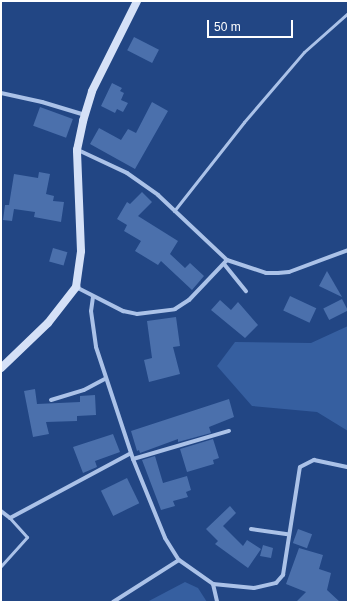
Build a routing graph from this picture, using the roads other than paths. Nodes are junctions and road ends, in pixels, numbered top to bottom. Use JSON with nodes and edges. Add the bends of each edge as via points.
{"nodes":[{"id":1,"x":137,"y":1,"type":"edge"},
{"id":2,"x":348,"y":13,"type":"edge"},
{"id":3,"x":1,"y":93,"type":"edge"},
{"id":4,"x":85,"y":115,"type":"junction"},
{"id":5,"x":77,"y":150,"type":"junction"},
{"id":6,"x":174,"y":211,"type":"junction"},
{"id":7,"x":348,"y":250,"type":"edge"},
{"id":8,"x":225,"y":262,"type":"junction"},
{"id":9,"x":76,"y":287,"type":"junction"},
{"id":10,"x":246,"y":291,"type":"dead end"},
{"id":11,"x":93,"y":297,"type":"junction"},
{"id":12,"x":1,"y":368,"type":"edge"},
{"id":13,"x":105,"y":379,"type":"junction"},
{"id":14,"x":51,"y":400,"type":"dead end"},
{"id":15,"x":229,"y":431,"type":"dead end"},
{"id":16,"x":131,"y":453,"type":"junction"},
{"id":17,"x":133,"y":459,"type":"junction"},
{"id":18,"x":348,"y":467,"type":"edge"},
{"id":19,"x":1,"y":511,"type":"edge"},
{"id":20,"x":10,"y":518,"type":"junction"},
{"id":21,"x":251,"y":529,"type":"dead end"},
{"id":22,"x":288,"y":534,"type":"junction"},
{"id":23,"x":179,"y":560,"type":"junction"},
{"id":24,"x":1,"y":566,"type":"edge"},
{"id":25,"x":213,"y":584,"type":"junction"},
{"id":26,"x":113,"y":602,"type":"edge"},
{"id":27,"x":217,"y":602,"type":"edge"}],
"edges":[{"from":1,"to":4,"type":"street","via":[[92,91]]},
{"from":2,"to":6,"type":"lane","via":[[304,52],[244,122]]},
{"from":3,"to":4,"type":"street"},
{"from":4,"to":5,"type":"street"},
{"from":5,"to":6,"type":"street","via":[[127,173],[158,195]]},
{"from":5,"to":9,"type":"street","via":[[81,251]]},
{"from":6,"to":8,"type":"street"},
{"from":7,"to":8,"type":"street","via":[[289,272],[266,273]]},
{"from":8,"to":10,"type":"street"},
{"from":8,"to":11,"type":"street","via":[[185,303],[175,309],[137,314],[123,311]]},
{"from":9,"to":11,"type":"street"},
{"from":9,"to":12,"type":"street","via":[[48,323]]},
{"from":11,"to":13,"type":"street","via":[[91,311],[96,347]]},
{"from":13,"to":14,"type":"street","via":[[84,390]]},
{"from":13,"to":16,"type":"street"},
{"from":15,"to":17,"type":"street"},
{"from":16,"to":17,"type":"street"},
{"from":16,"to":20,"type":"street"},
{"from":17,"to":23,"type":"street","via":[[165,538]]},
{"from":18,"to":22,"type":"street","via":[[314,460],[300,467]]},
{"from":19,"to":20,"type":"street"},
{"from":20,"to":24,"type":"lane","via":[[27,537]]},
{"from":21,"to":22,"type":"street"},
{"from":22,"to":25,"type":"street","via":[[283,575],[276,583],[254,588]]},
{"from":23,"to":25,"type":"street"},
{"from":23,"to":26,"type":"street"},
{"from":25,"to":27,"type":"street"}]}
